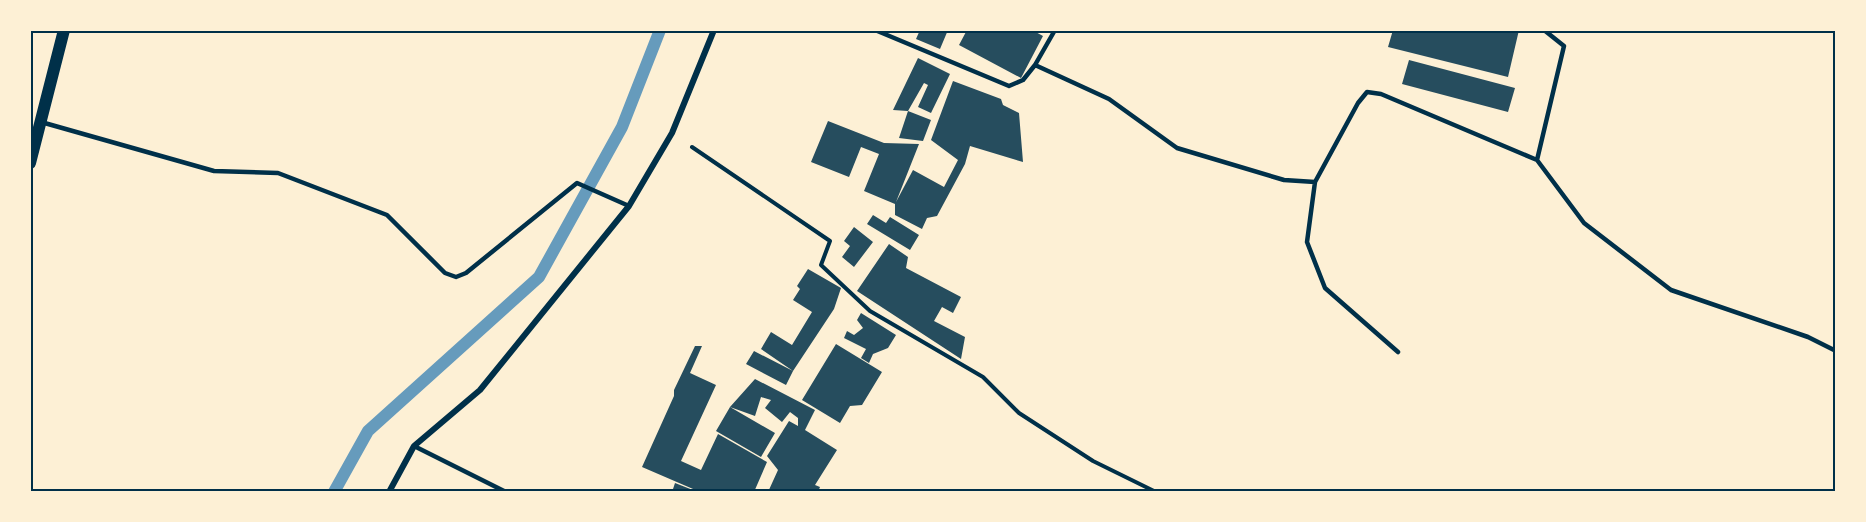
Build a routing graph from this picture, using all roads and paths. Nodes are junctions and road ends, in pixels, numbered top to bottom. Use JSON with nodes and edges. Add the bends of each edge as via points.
{"nodes":[{"id":1,"x":64,"y":30,"type":"edge"},
{"id":2,"x":714,"y":30,"type":"edge"},
{"id":3,"x":876,"y":30,"type":"edge"},
{"id":4,"x":1055,"y":30,"type":"edge"},
{"id":5,"x":1544,"y":30,"type":"edge"},
{"id":6,"x":1035,"y":65,"type":"junction"},
{"id":7,"x":41,"y":122,"type":"junction"},
{"id":8,"x":672,"y":134,"type":"junction"},
{"id":9,"x":1538,"y":160,"type":"junction"},
{"id":10,"x":30,"y":163,"type":"edge"},
{"id":11,"x":1315,"y":182,"type":"junction"},
{"id":12,"x":629,"y":206,"type":"junction"},
{"id":13,"x":1836,"y":351,"type":"edge"},
{"id":14,"x":1398,"y":352,"type":"dead end"},
{"id":15,"x":414,"y":446,"type":"junction"},
{"id":16,"x":389,"y":492,"type":"edge"},
{"id":17,"x":506,"y":492,"type":"edge"},
{"id":18,"x":1156,"y":492,"type":"edge"}],
"edges":[{"from":1,"to":7,"type":"main road"},
{"from":2,"to":8,"type":"street"},
{"from":3,"to":6,"type":"lane","via":[[1009,86],[1023,80]]},
{"from":4,"to":6,"type":"lane"},
{"from":5,"to":9,"type":"lane","via":[[1564,46]]},
{"from":6,"to":11,"type":"lane","via":[[1109,99],[1177,148],[1284,180]]},
{"from":7,"to":10,"type":"main road"},
{"from":7,"to":12,"type":"lane","via":[[214,171],[278,173],[387,215],[445,273],[456,277],[577,183]]},
{"from":8,"to":12,"type":"street"},
{"from":8,"to":18,"type":"path","via":[[830,241],[821,265],[870,311],[983,378],[1019,413],[1093,461]]},
{"from":9,"to":11,"type":"lane","via":[[1368,92]]},
{"from":9,"to":13,"type":"lane","via":[[1584,223],[1671,290],[1808,337]]},
{"from":11,"to":14,"type":"lane","via":[[1307,242],[1325,288]]},
{"from":12,"to":15,"type":"street","via":[[480,390]]},
{"from":15,"to":16,"type":"street"},
{"from":15,"to":17,"type":"lane"}]}
